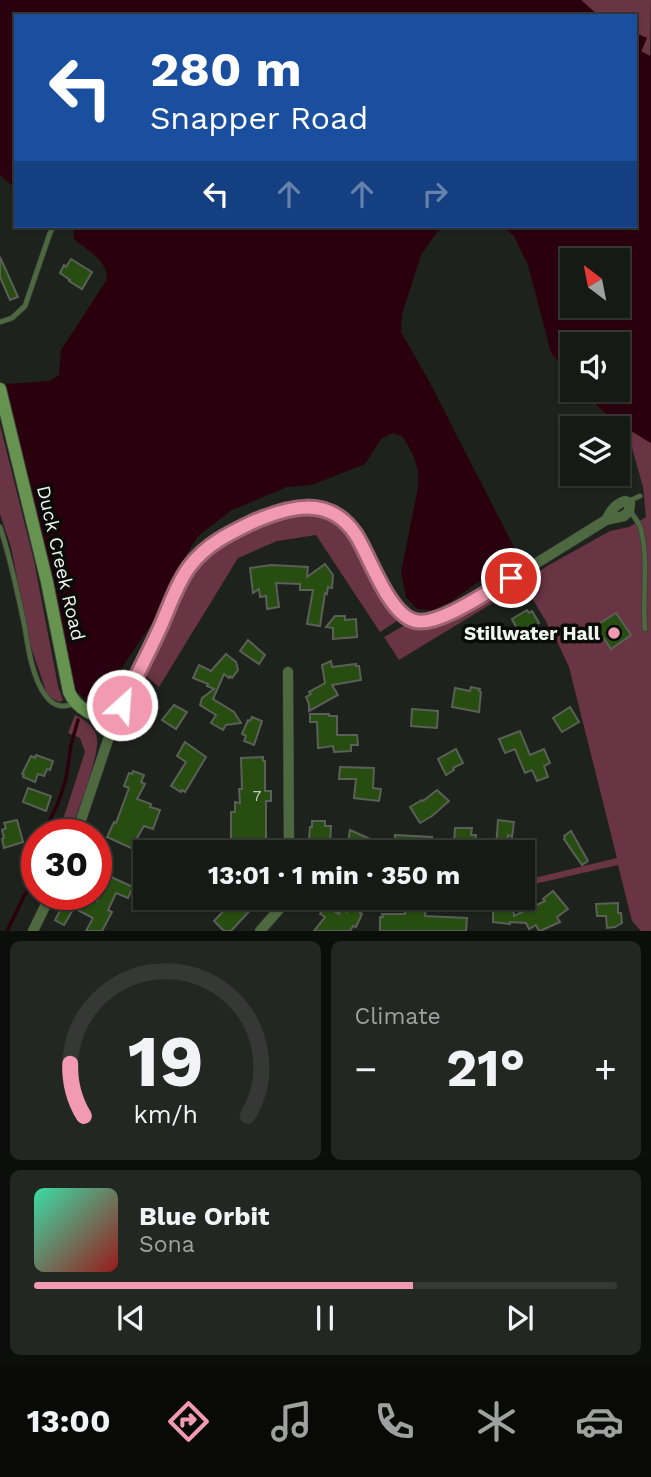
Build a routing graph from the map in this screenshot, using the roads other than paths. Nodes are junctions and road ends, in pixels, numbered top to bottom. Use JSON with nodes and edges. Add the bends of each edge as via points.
{"nodes":[{"id":1,"x":53,"y":228,"type":"edge"},
{"id":2,"x":0,"y":322,"type":"edge"},
{"id":3,"x":0,"y":389,"type":"edge"},
{"id":4,"x":640,"y":496,"type":"dead end"},
{"id":5,"x":629,"y":506,"type":"junction"},
{"id":6,"x":0,"y":527,"type":"edge"},
{"id":7,"x":645,"y":629,"type":"dead end"},
{"id":8,"x":288,"y":672,"type":"dead end"},
{"id":9,"x":75,"y":702,"type":"junction"},
{"id":10,"x":114,"y":722,"type":"junction"},
{"id":11,"x":81,"y":819,"type":"edge"},
{"id":12,"x":289,"y":840,"type":"edge"},
{"id":13,"x":43,"y":910,"type":"edge"},
{"id":14,"x":278,"y":910,"type":"edge"},
{"id":15,"x":33,"y":931,"type":"edge"},
{"id":16,"x":260,"y":931,"type":"edge"}],
"edges":[{"from":1,"to":2,"type":"lane","via":[[26,306]]},
{"from":3,"to":9,"type":"street","name":"Duck Creek Road","via":[[67,685]]},
{"from":4,"to":5,"type":"lane"},
{"from":5,"to":7,"type":"lane","via":[[641,529]]},
{"from":5,"to":10,"type":"street","via":[[625,501],[606,520],[448,614],[419,622],[397,610],[345,522],[311,508],[273,513],[226,535],[188,568]]},
{"from":6,"to":9,"type":"lane","via":[[40,686],[53,703],[62,707]]},
{"from":8,"to":12,"type":"street"},
{"from":9,"to":10,"type":"street"},
{"from":10,"to":11,"type":"street"},
{"from":13,"to":15,"type":"street"},
{"from":14,"to":16,"type":"street"}]}
